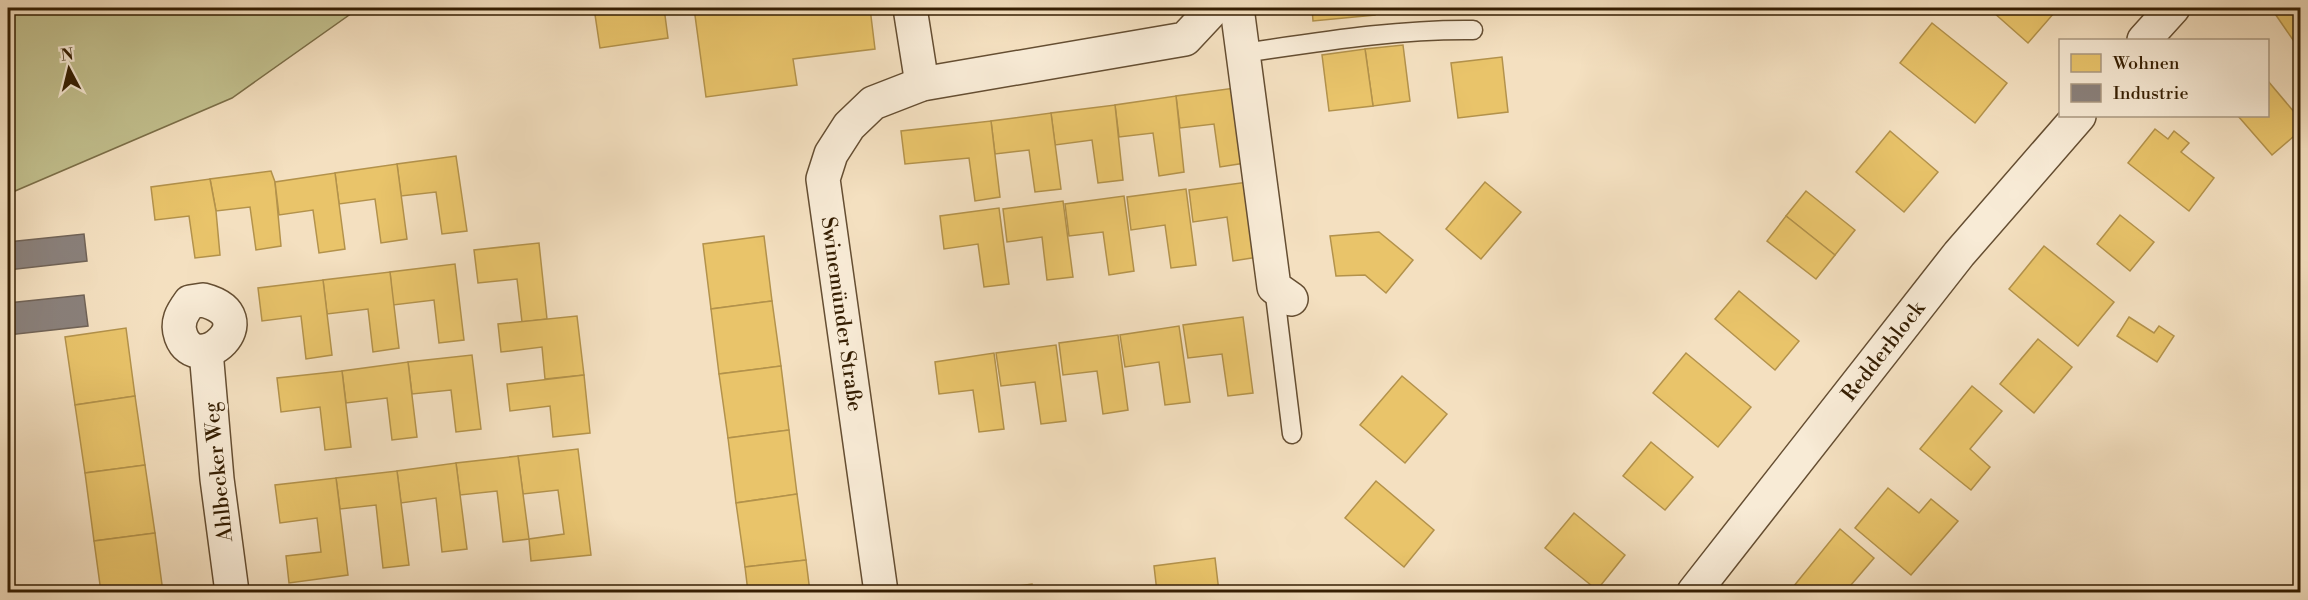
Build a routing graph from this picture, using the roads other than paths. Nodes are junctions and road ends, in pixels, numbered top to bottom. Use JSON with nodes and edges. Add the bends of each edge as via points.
{"nodes":[{"id":1,"x":910,"y":8,"type":"edge"},
{"id":2,"x":1214,"y":8,"type":"edge"},
{"id":3,"x":1237,"y":8,"type":"edge"},
{"id":4,"x":2173,"y":8,"type":"edge"},
{"id":5,"x":1473,"y":30,"type":"dead end"},
{"id":6,"x":2145,"y":39,"type":"edge"},
{"id":7,"x":1243,"y":53,"type":"junction"},
{"id":8,"x":922,"y":84,"type":"junction"},
{"id":9,"x":2078,"y":117,"type":"edge"},
{"id":10,"x":1283,"y":293,"type":"joint"},
{"id":11,"x":206,"y":351,"type":"dead end"},
{"id":12,"x":1292,"y":434,"type":"dead end"},
{"id":13,"x":232,"y":592,"type":"edge"},
{"id":14,"x":881,"y":592,"type":"edge"},
{"id":15,"x":1694,"y":592,"type":"edge"}],
"edges":[{"from":1,"to":8,"type":"street"},
{"from":2,"to":8,"type":"street","name":"Swinemünder Straße","via":[[1185,39]]},
{"from":3,"to":7,"type":"street"},
{"from":4,"to":6,"type":"street"},
{"from":5,"to":7,"type":"lane","via":[[1328,40]]},
{"from":7,"to":10,"type":"street"},
{"from":8,"to":14,"type":"street","name":"Swinemünder Straße","via":[[873,103],[849,126],[831,154],[823,179]]},
{"from":9,"to":15,"type":"street","name":"Redderblock","via":[[1959,254]]},
{"from":10,"to":12,"type":"lane"},
{"from":11,"to":13,"type":"street","name":"Ahlbecker Weg"}]}
